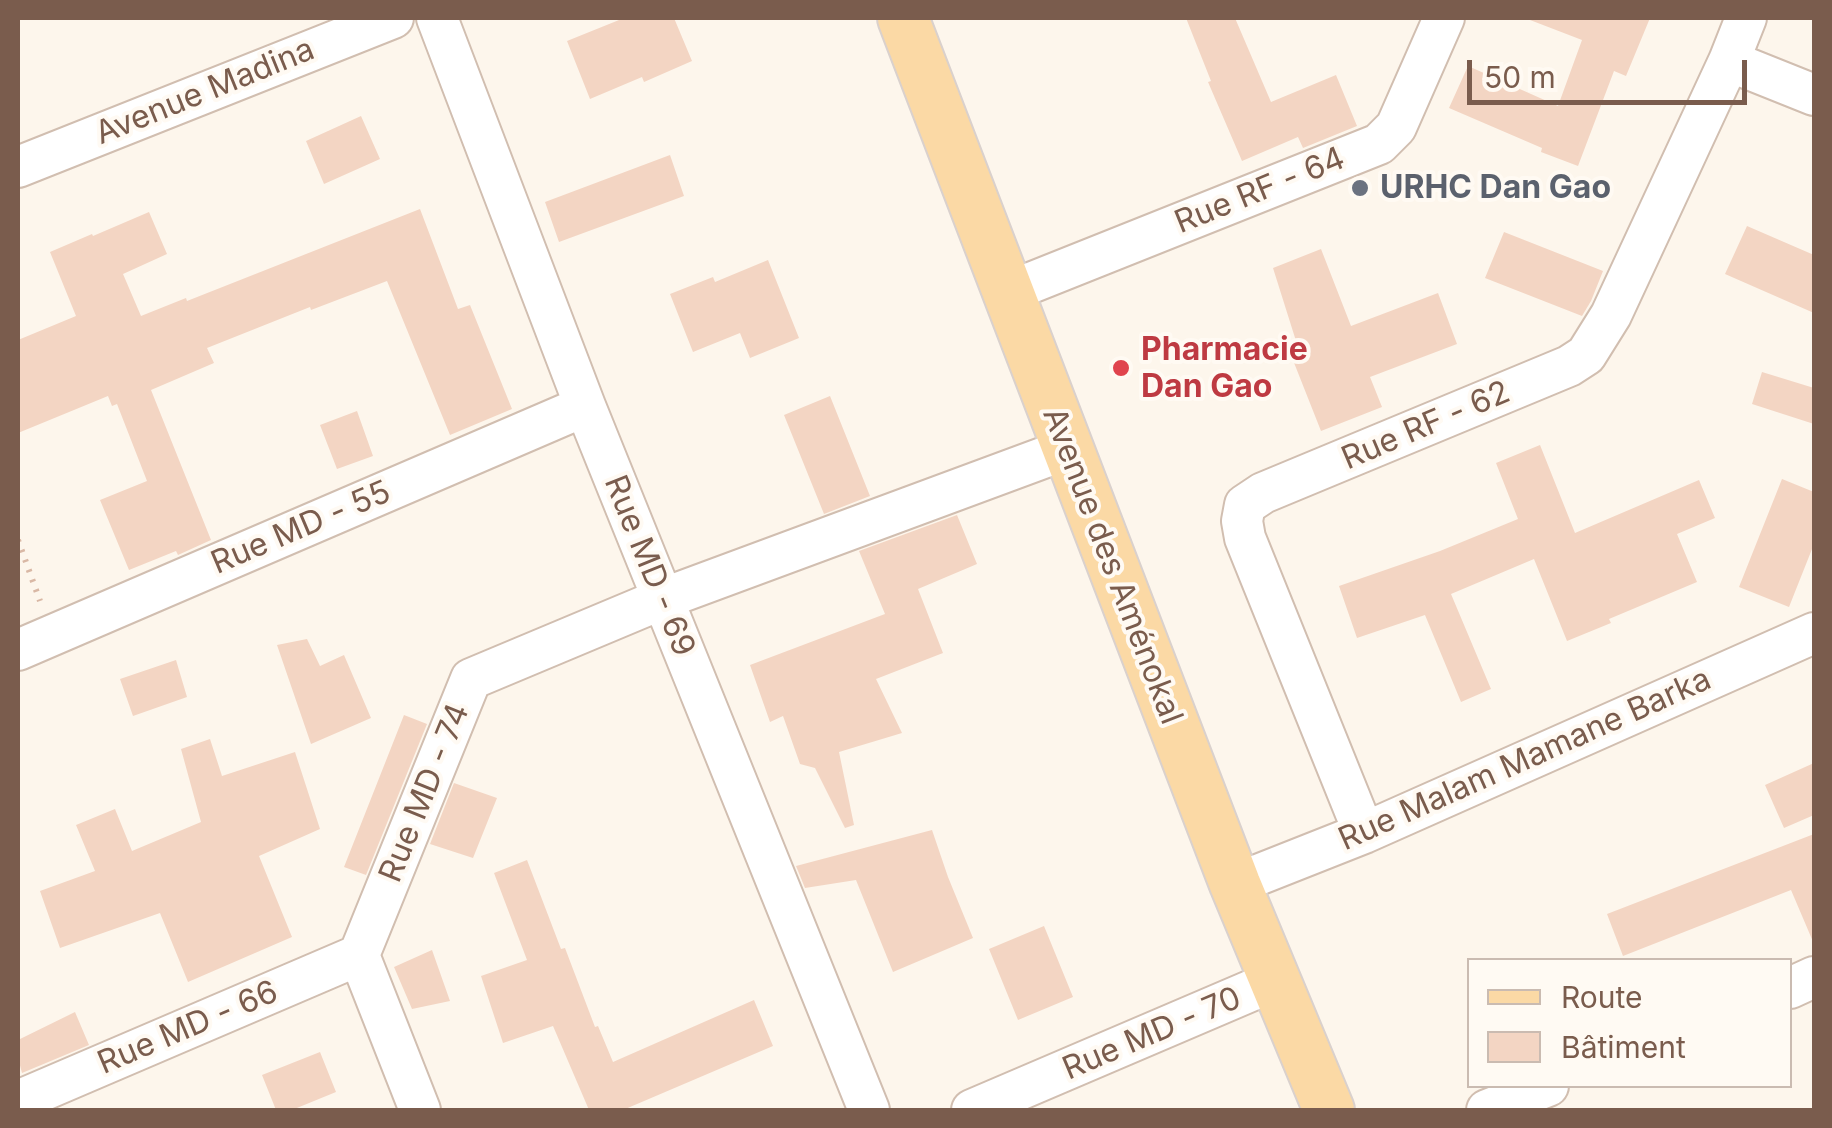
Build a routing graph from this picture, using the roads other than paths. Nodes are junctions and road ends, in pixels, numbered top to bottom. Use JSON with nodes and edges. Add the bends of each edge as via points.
{"nodes":[{"id":1,"x":438,"y":18,"type":"edge"},
{"id":2,"x":1444,"y":18,"type":"edge"},
{"id":3,"x":1746,"y":18,"type":"edge"},
{"id":4,"x":379,"y":20,"type":"edge"},
{"id":5,"x":912,"y":20,"type":"edge"},
{"id":6,"x":1729,"y":62,"type":"junction"},
{"id":7,"x":1814,"y":95,"type":"edge"},
{"id":8,"x":18,"y":167,"type":"edge"},
{"id":9,"x":1008,"y":292,"type":"junction"},
{"id":10,"x":585,"y":406,"type":"junction"},
{"id":11,"x":1067,"y":449,"type":"junction"},
{"id":12,"x":662,"y":599,"type":"junction"},
{"id":13,"x":1814,"y":632,"type":"edge"},
{"id":14,"x":35,"y":643,"type":"edge"},
{"id":15,"x":1364,"y":833,"type":"junction"},
{"id":16,"x":1235,"y":884,"type":"junction"},
{"id":17,"x":359,"y":955,"type":"junction"},
{"id":18,"x":1276,"y":980,"type":"junction"},
{"id":19,"x":1543,"y":1088,"type":"edge"},
{"id":20,"x":18,"y":1101,"type":"edge"},
{"id":21,"x":420,"y":1110,"type":"edge"},
{"id":22,"x":868,"y":1110,"type":"edge"},
{"id":23,"x":972,"y":1110,"type":"edge"},
{"id":24,"x":1329,"y":1110,"type":"edge"},
{"id":25,"x":1487,"y":1110,"type":"edge"}],
"edges":[{"from":1,"to":10,"type":"street","name":"Rue MD - 69"},
{"from":2,"to":9,"type":"street","name":"Rue RF - 64","via":[[1396,127],[1378,144]]},
{"from":3,"to":6,"type":"street","name":"Rue RF - 62"},
{"from":4,"to":8,"type":"street","name":"Avenue Madina"},
{"from":5,"to":9,"type":"main road","name":"Avenue des Aménokal"},
{"from":6,"to":7,"type":"street"},
{"from":6,"to":15,"type":"street","name":"Rue RF - 62","via":[[1586,355],[1245,504],[1245,538]]},
{"from":9,"to":11,"type":"main road","name":"Avenue des Aménokal"},
{"from":10,"to":12,"type":"street","name":"Rue MD - 69"},
{"from":10,"to":14,"type":"street","name":"Rue MD - 55"},
{"from":11,"to":12,"type":"street","name":"Rue MD - 74"},
{"from":11,"to":16,"type":"main road","name":"Avenue des Aménokal"},
{"from":12,"to":17,"type":"street","name":"Rue MD - 74","via":[[472,679]]},
{"from":12,"to":22,"type":"street","name":"Rue MD - 69"},
{"from":13,"to":15,"type":"street","name":"Rue Malam Mamane Barka"},
{"from":15,"to":16,"type":"street","name":"Rue Malam Mamane Barka"},
{"from":16,"to":18,"type":"main road","name":"Avenue des Aménokal"},
{"from":17,"to":20,"type":"street","name":"Rue MD - 66"},
{"from":17,"to":21,"type":"street"},
{"from":18,"to":23,"type":"street","name":"Rue MD - 70"},
{"from":18,"to":24,"type":"main road","name":"Avenue des Aménokal"},
{"from":19,"to":25,"type":"street"}]}
